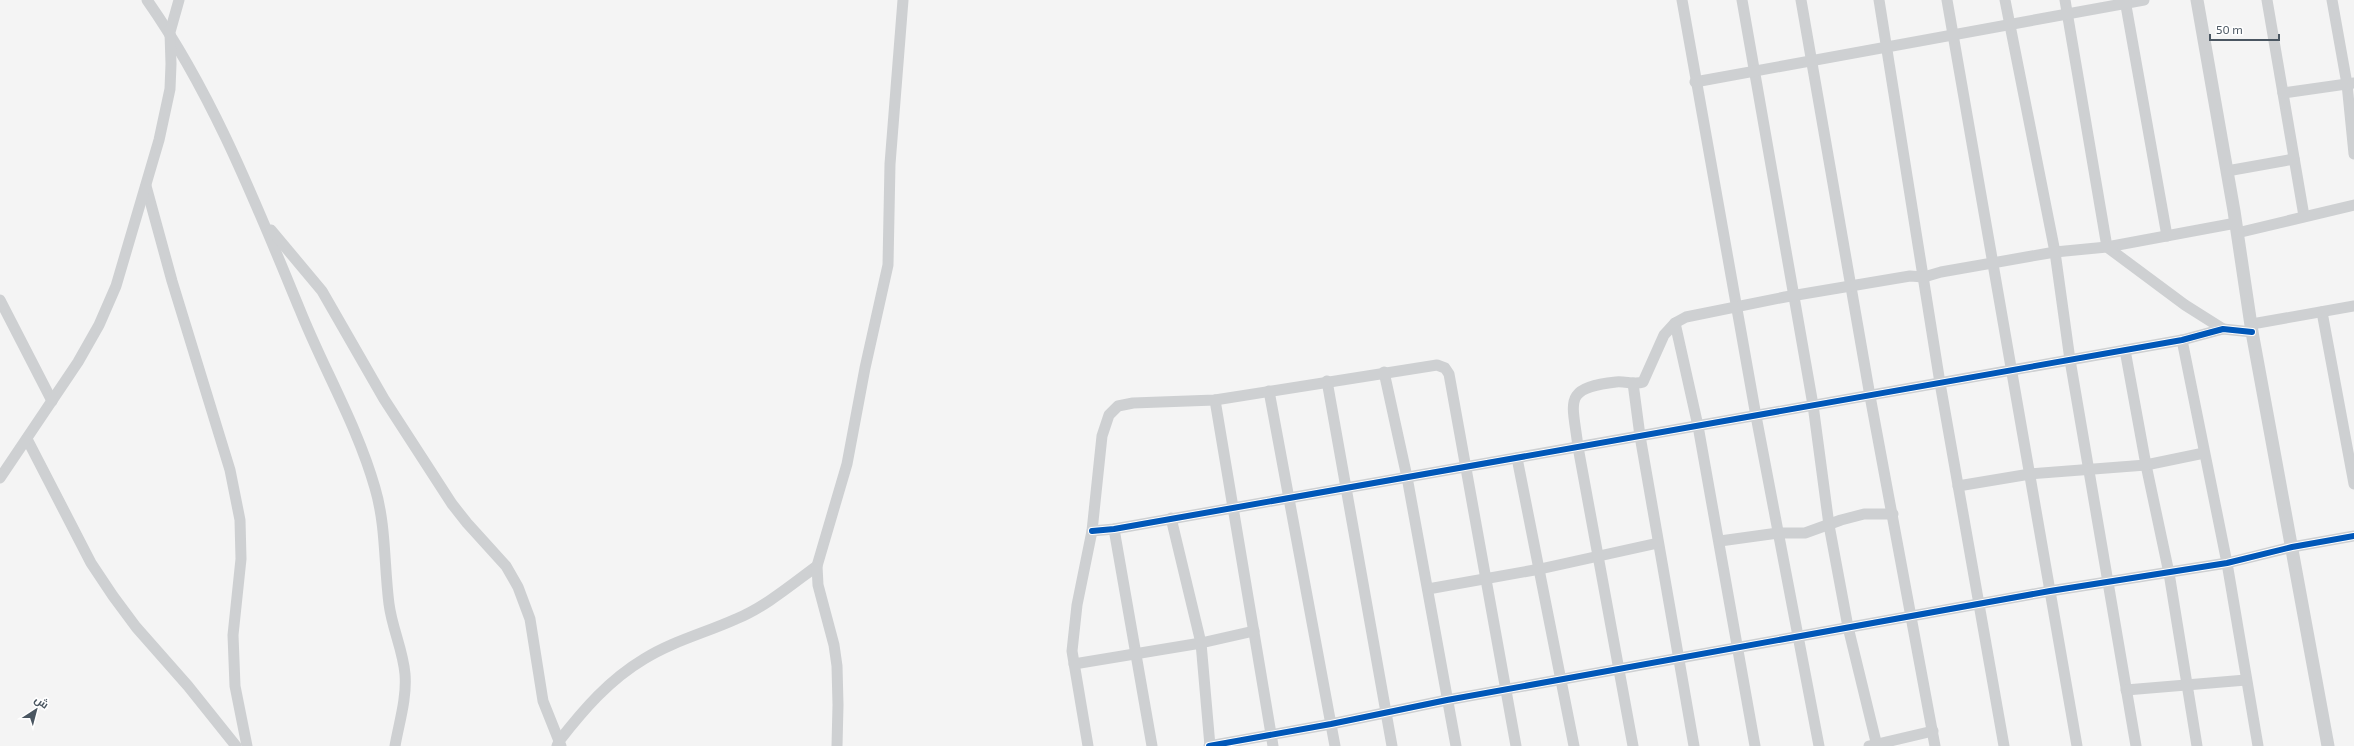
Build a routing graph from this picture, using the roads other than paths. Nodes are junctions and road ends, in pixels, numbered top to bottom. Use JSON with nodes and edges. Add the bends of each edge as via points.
{"nodes":[{"id":1,"x":147,"y":0,"type":"edge"},
{"id":2,"x":179,"y":0,"type":"edge"},
{"id":3,"x":903,"y":0,"type":"edge"},
{"id":4,"x":1682,"y":0,"type":"edge"},
{"id":5,"x":1742,"y":0,"type":"edge"},
{"id":6,"x":1801,"y":0,"type":"edge"},
{"id":7,"x":1878,"y":0,"type":"edge"},
{"id":8,"x":1946,"y":0,"type":"edge"},
{"id":9,"x":2005,"y":0,"type":"edge"},
{"id":10,"x":2065,"y":0,"type":"edge"},
{"id":11,"x":2144,"y":0,"type":"edge"},
{"id":12,"x":2197,"y":0,"type":"edge"},
{"id":13,"x":2267,"y":0,"type":"edge"},
{"id":14,"x":2332,"y":0,"type":"edge"},
{"id":15,"x":2125,"y":2,"type":"edge"},
{"id":16,"x":2068,"y":14,"type":"junction"},
{"id":17,"x":2009,"y":24,"type":"junction"},
{"id":18,"x":170,"y":32,"type":"junction"},
{"id":19,"x":1952,"y":34,"type":"junction"},
{"id":20,"x":1886,"y":47,"type":"junction"},
{"id":21,"x":1811,"y":62,"type":"junction"},
{"id":22,"x":1754,"y":72,"type":"junction"},
{"id":23,"x":1695,"y":82,"type":"junction"},
{"id":24,"x":2351,"y":84,"type":"edge"},
{"id":25,"x":2283,"y":93,"type":"junction"},
{"id":26,"x":2354,"y":154,"type":"edge"},
{"id":27,"x":2294,"y":159,"type":"junction"},
{"id":28,"x":2227,"y":171,"type":"junction"},
{"id":29,"x":146,"y":186,"type":"junction"},
{"id":30,"x":2354,"y":205,"type":"edge"},
{"id":31,"x":2304,"y":216,"type":"junction"},
{"id":32,"x":265,"y":223,"type":"junction"},
{"id":33,"x":2237,"y":228,"type":"junction"},
{"id":34,"x":2166,"y":236,"type":"junction"},
{"id":35,"x":2108,"y":247,"type":"junction"},
{"id":36,"x":2055,"y":252,"type":"junction"},
{"id":37,"x":1994,"y":264,"type":"junction"},
{"id":38,"x":1924,"y":277,"type":"junction"},
{"id":39,"x":1852,"y":286,"type":"junction"},
{"id":40,"x":1794,"y":296,"type":"junction"},
{"id":41,"x":0,"y":300,"type":"edge"},
{"id":42,"x":1736,"y":306,"type":"junction"},
{"id":43,"x":2354,"y":306,"type":"edge"},
{"id":44,"x":2322,"y":312,"type":"junction"},
{"id":45,"x":1675,"y":323,"type":"junction"},
{"id":46,"x":2252,"y":328,"type":"junction"},
{"id":47,"x":2223,"y":329,"type":"junction"},
{"id":48,"x":2182,"y":340,"type":"junction"},
{"id":49,"x":2125,"y":350,"type":"junction"},
{"id":50,"x":2070,"y":360,"type":"junction"},
{"id":51,"x":2012,"y":370,"type":"junction"},
{"id":52,"x":1384,"y":372,"type":"junction"},
{"id":53,"x":1327,"y":381,"type":"junction"},
{"id":54,"x":1634,"y":383,"type":"junction"},
{"id":55,"x":1940,"y":383,"type":"junction"},
{"id":56,"x":1269,"y":391,"type":"junction"},
{"id":57,"x":1870,"y":396,"type":"junction"},
{"id":58,"x":1215,"y":400,"type":"junction"},
{"id":59,"x":52,"y":401,"type":"junction"},
{"id":60,"x":1813,"y":405,"type":"junction"},
{"id":61,"x":1756,"y":416,"type":"junction"},
{"id":62,"x":2342,"y":421,"type":"junction"},
{"id":63,"x":2354,"y":421,"type":"edge"},
{"id":64,"x":1698,"y":426,"type":"junction"},
{"id":65,"x":1640,"y":436,"type":"junction"},
{"id":66,"x":27,"y":440,"type":"junction"},
{"id":67,"x":1578,"y":447,"type":"junction"},
{"id":68,"x":2204,"y":453,"type":"junction"},
{"id":69,"x":1517,"y":458,"type":"junction"},
{"id":70,"x":2146,"y":465,"type":"junction"},
{"id":71,"x":1465,"y":467,"type":"junction"},
{"id":72,"x":2089,"y":471,"type":"junction"},
{"id":73,"x":2030,"y":474,"type":"junction"},
{"id":74,"x":1407,"y":477,"type":"junction"},
{"id":75,"x":0,"y":478,"type":"edge"},
{"id":76,"x":2354,"y":484,"type":"edge"},
{"id":77,"x":1958,"y":486,"type":"junction"},
{"id":78,"x":1345,"y":488,"type":"junction"},
{"id":79,"x":1288,"y":498,"type":"junction"},
{"id":80,"x":1233,"y":508,"type":"junction"},
{"id":81,"x":1892,"y":514,"type":"junction"},
{"id":82,"x":1171,"y":518,"type":"junction"},
{"id":83,"x":1829,"y":525,"type":"junction"},
{"id":84,"x":1114,"y":529,"type":"junction"},
{"id":85,"x":1092,"y":531,"type":"junction"},
{"id":86,"x":1778,"y":533,"type":"junction"},
{"id":87,"x":2354,"y":536,"type":"edge"},
{"id":88,"x":1720,"y":541,"type":"junction"},
{"id":89,"x":1658,"y":543,"type":"junction"},
{"id":90,"x":2292,"y":547,"type":"junction"},
{"id":91,"x":1598,"y":556,"type":"junction"},
{"id":92,"x":2227,"y":563,"type":"junction"},
{"id":93,"x":817,"y":566,"type":"junction"},
{"id":94,"x":1540,"y":569,"type":"junction"},
{"id":95,"x":2169,"y":573,"type":"junction"},
{"id":96,"x":1486,"y":578,"type":"junction"},
{"id":97,"x":2108,"y":580,"type":"junction"},
{"id":98,"x":1428,"y":589,"type":"junction"},
{"id":99,"x":2050,"y":591,"type":"junction"},
{"id":100,"x":1978,"y":604,"type":"junction"},
{"id":101,"x":1910,"y":616,"type":"junction"},
{"id":102,"x":1848,"y":627,"type":"junction"},
{"id":103,"x":1254,"y":631,"type":"junction"},
{"id":104,"x":1797,"y":637,"type":"junction"},
{"id":105,"x":1201,"y":643,"type":"junction"},
{"id":106,"x":1737,"y":648,"type":"junction"},
{"id":107,"x":1135,"y":654,"type":"junction"},
{"id":108,"x":1678,"y":658,"type":"junction"},
{"id":109,"x":1074,"y":664,"type":"junction"},
{"id":110,"x":1619,"y":669,"type":"junction"},
{"id":111,"x":1562,"y":679,"type":"junction"},
{"id":112,"x":2246,"y":680,"type":"junction"},
{"id":113,"x":2186,"y":686,"type":"junction"},
{"id":114,"x":1507,"y":689,"type":"junction"},
{"id":115,"x":2126,"y":690,"type":"junction"},
{"id":116,"x":1447,"y":700,"type":"junction"},
{"id":117,"x":1386,"y":712,"type":"junction"},
{"id":118,"x":1331,"y":724,"type":"junction"},
{"id":119,"x":1933,"y":731,"type":"junction"},
{"id":120,"x":1271,"y":734,"type":"junction"},
{"id":121,"x":559,"y":744,"type":"edge"},
{"id":122,"x":1874,"y":745,"type":"edge"},
{"id":123,"x":236,"y":746,"type":"edge"},
{"id":124,"x":247,"y":746,"type":"edge"},
{"id":125,"x":395,"y":746,"type":"edge"},
{"id":126,"x":837,"y":746,"type":"edge"},
{"id":127,"x":1088,"y":746,"type":"edge"},
{"id":128,"x":1152,"y":746,"type":"edge"},
{"id":129,"x":1210,"y":746,"type":"edge"},
{"id":130,"x":1273,"y":746,"type":"edge"},
{"id":131,"x":1334,"y":746,"type":"edge"},
{"id":132,"x":1392,"y":746,"type":"edge"},
{"id":133,"x":1456,"y":746,"type":"edge"},
{"id":134,"x":1516,"y":746,"type":"edge"},
{"id":135,"x":1574,"y":746,"type":"edge"},
{"id":136,"x":1633,"y":746,"type":"edge"},
{"id":137,"x":1694,"y":746,"type":"edge"},
{"id":138,"x":1755,"y":746,"type":"edge"},
{"id":139,"x":1819,"y":746,"type":"edge"},
{"id":140,"x":1935,"y":746,"type":"edge"},
{"id":141,"x":2004,"y":746,"type":"edge"},
{"id":142,"x":2077,"y":746,"type":"edge"},
{"id":143,"x":2136,"y":746,"type":"edge"},
{"id":144,"x":2197,"y":746,"type":"edge"},
{"id":145,"x":2258,"y":746,"type":"edge"},
{"id":146,"x":2328,"y":746,"type":"edge"}],
"edges":[{"from":1,"to":18,"type":"street"},
{"from":2,"to":18,"type":"street"},
{"from":3,"to":93,"type":"street","via":[[890,164],[888,265],[847,464]]},
{"from":4,"to":23,"type":"street"},
{"from":5,"to":22,"type":"street"},
{"from":6,"to":21,"type":"street"},
{"from":7,"to":20,"type":"street"},
{"from":8,"to":19,"type":"street"},
{"from":9,"to":17,"type":"street"},
{"from":10,"to":16,"type":"street"},
{"from":11,"to":15,"type":"street"},
{"from":12,"to":28,"type":"street"},
{"from":13,"to":25,"type":"street"},
{"from":14,"to":24,"type":"street"},
{"from":15,"to":16,"type":"street"},
{"from":15,"to":34,"type":"street"},
{"from":16,"to":17,"type":"street"},
{"from":16,"to":35,"type":"street"},
{"from":17,"to":19,"type":"street"},
{"from":17,"to":36,"type":"street"},
{"from":18,"to":29,"type":"street","via":[[170,89],[160,140]]},
{"from":18,"to":32,"type":"street","via":[[217,120]]},
{"from":19,"to":20,"type":"street"},
{"from":19,"to":37,"type":"street"},
{"from":20,"to":21,"type":"street"},
{"from":20,"to":38,"type":"street"},
{"from":21,"to":22,"type":"street"},
{"from":21,"to":39,"type":"street"},
{"from":22,"to":23,"type":"street"},
{"from":22,"to":40,"type":"street"},
{"from":23,"to":42,"type":"street"},
{"from":24,"to":25,"type":"street"},
{"from":24,"to":26,"type":"street"},
{"from":25,"to":27,"type":"street"},
{"from":27,"to":28,"type":"street"},
{"from":27,"to":31,"type":"street"},
{"from":28,"to":33,"type":"street"},
{"from":29,"to":59,"type":"street","via":[[116,286],[99,325]]},
{"from":29,"to":124,"type":"street","via":[[172,281],[230,470],[240,520],[241,559],[233,635],[234,686]]},
{"from":30,"to":31,"type":"street"},
{"from":31,"to":33,"type":"street"},
{"from":32,"to":121,"type":"street","via":[[322,291],[384,399],[452,504],[506,566],[518,587],[530,618],[543,701]]},
{"from":32,"to":125,"type":"street","via":[[301,313],[352,421],[375,488],[381,513],[389,605],[405,675]]},
{"from":33,"to":34,"type":"street"},
{"from":33,"to":46,"type":"street"},
{"from":34,"to":35,"type":"street"},
{"from":35,"to":36,"type":"street"},
{"from":35,"to":47,"type":"street","via":[[2185,305]]},
{"from":36,"to":37,"type":"street"},
{"from":36,"to":50,"type":"street"},
{"from":37,"to":38,"type":"street"},
{"from":37,"to":51,"type":"street"},
{"from":38,"to":39,"type":"street","via":[[1910,276]]},
{"from":38,"to":55,"type":"street"},
{"from":39,"to":40,"type":"street"},
{"from":39,"to":57,"type":"street"},
{"from":40,"to":42,"type":"street"},
{"from":40,"to":60,"type":"street"},
{"from":41,"to":59,"type":"street"},
{"from":42,"to":45,"type":"street","via":[[1686,317]]},
{"from":42,"to":61,"type":"street"},
{"from":43,"to":44,"type":"street"},
{"from":44,"to":46,"type":"street"},
{"from":44,"to":62,"type":"street"},
{"from":45,"to":54,"type":"street","via":[[1664,335],[1646,379]]},
{"from":45,"to":64,"type":"street"},
{"from":46,"to":47,"type":"street"},
{"from":46,"to":90,"type":"street"},
{"from":47,"to":48,"type":"street"},
{"from":48,"to":49,"type":"street"},
{"from":48,"to":68,"type":"street"},
{"from":49,"to":50,"type":"street"},
{"from":49,"to":70,"type":"street"},
{"from":50,"to":51,"type":"street"},
{"from":50,"to":72,"type":"street"},
{"from":51,"to":55,"type":"street"},
{"from":51,"to":73,"type":"street"},
{"from":52,"to":53,"type":"street"},
{"from":52,"to":71,"type":"street","via":[[1437,365],[1445,368],[1449,374]]},
{"from":52,"to":74,"type":"street"},
{"from":53,"to":56,"type":"street"},
{"from":53,"to":78,"type":"street"},
{"from":54,"to":65,"type":"street"},
{"from":54,"to":67,"type":"street","via":[[1616,382],[1584,387],[1577,392],[1573,400]]},
{"from":55,"to":57,"type":"street"},
{"from":55,"to":77,"type":"street"},
{"from":56,"to":58,"type":"street"},
{"from":56,"to":79,"type":"street"},
{"from":57,"to":60,"type":"street"},
{"from":57,"to":81,"type":"street"},
{"from":58,"to":80,"type":"street"},
{"from":58,"to":85,"type":"street","via":[[1133,402],[1118,406],[1109,415],[1102,436]]},
{"from":59,"to":66,"type":"street"},
{"from":60,"to":61,"type":"street"},
{"from":60,"to":83,"type":"street"},
{"from":61,"to":64,"type":"street"},
{"from":61,"to":86,"type":"street"},
{"from":62,"to":63,"type":"street"},
{"from":62,"to":76,"type":"street"},
{"from":64,"to":65,"type":"street"},
{"from":64,"to":88,"type":"street"},
{"from":65,"to":67,"type":"street"},
{"from":65,"to":89,"type":"street"},
{"from":66,"to":75,"type":"street"},
{"from":66,"to":123,"type":"street","via":[[92,563],[113,596]]},
{"from":67,"to":69,"type":"street"},
{"from":67,"to":91,"type":"street"},
{"from":68,"to":70,"type":"street"},
{"from":68,"to":92,"type":"street"},
{"from":69,"to":71,"type":"street"},
{"from":69,"to":94,"type":"street"},
{"from":70,"to":72,"type":"street"},
{"from":70,"to":95,"type":"street"},
{"from":71,"to":74,"type":"street"},
{"from":71,"to":96,"type":"street"},
{"from":72,"to":73,"type":"street"},
{"from":72,"to":97,"type":"street"},
{"from":73,"to":77,"type":"street"},
{"from":73,"to":99,"type":"street"},
{"from":74,"to":78,"type":"street"},
{"from":74,"to":98,"type":"street"},
{"from":77,"to":100,"type":"street"},
{"from":78,"to":79,"type":"street"},
{"from":78,"to":117,"type":"street"},
{"from":79,"to":80,"type":"street"},
{"from":79,"to":118,"type":"street"},
{"from":80,"to":82,"type":"street"},
{"from":80,"to":103,"type":"street"},
{"from":81,"to":83,"type":"street","via":[[1864,514]]},
{"from":81,"to":101,"type":"street"},
{"from":82,"to":84,"type":"street"},
{"from":82,"to":105,"type":"street"},
{"from":83,"to":86,"type":"street","via":[[1805,533]]},
{"from":83,"to":102,"type":"street"},
{"from":84,"to":85,"type":"street"},
{"from":84,"to":107,"type":"street"},
{"from":85,"to":109,"type":"street","via":[[1077,605],[1072,651]]},
{"from":86,"to":88,"type":"street"},
{"from":86,"to":104,"type":"street"},
{"from":87,"to":90,"type":"street"},
{"from":88,"to":106,"type":"street"},
{"from":89,"to":91,"type":"street"},
{"from":89,"to":108,"type":"street"},
{"from":90,"to":92,"type":"street"},
{"from":90,"to":146,"type":"street"},
{"from":91,"to":94,"type":"street"},
{"from":91,"to":110,"type":"street"},
{"from":92,"to":95,"type":"street"},
{"from":92,"to":112,"type":"street"},
{"from":93,"to":121,"type":"street","via":[[758,608],[674,642],[643,659],[613,680],[588,704]]},
{"from":93,"to":126,"type":"street","via":[[818,585],[834,645],[838,705]]},
{"from":94,"to":96,"type":"street"},
{"from":94,"to":111,"type":"street"},
{"from":95,"to":97,"type":"street"},
{"from":95,"to":113,"type":"street"},
{"from":96,"to":98,"type":"street"},
{"from":96,"to":114,"type":"street"},
{"from":97,"to":99,"type":"street"},
{"from":97,"to":115,"type":"street"},
{"from":98,"to":116,"type":"street"},
{"from":99,"to":100,"type":"street"},
{"from":99,"to":142,"type":"street"},
{"from":100,"to":101,"type":"street"},
{"from":100,"to":141,"type":"street"},
{"from":101,"to":102,"type":"street"},
{"from":101,"to":119,"type":"street"},
{"from":102,"to":104,"type":"street"},
{"from":102,"to":122,"type":"street"},
{"from":103,"to":105,"type":"street"},
{"from":103,"to":120,"type":"street"},
{"from":104,"to":106,"type":"street"},
{"from":104,"to":139,"type":"street"},
{"from":105,"to":107,"type":"street"},
{"from":105,"to":129,"type":"street"},
{"from":106,"to":108,"type":"street"},
{"from":106,"to":138,"type":"street"},
{"from":107,"to":109,"type":"street"},
{"from":107,"to":128,"type":"street"},
{"from":108,"to":110,"type":"street"},
{"from":108,"to":137,"type":"street"},
{"from":109,"to":127,"type":"street"},
{"from":110,"to":111,"type":"street"},
{"from":110,"to":136,"type":"street"},
{"from":111,"to":114,"type":"street"},
{"from":111,"to":135,"type":"street"},
{"from":112,"to":113,"type":"street"},
{"from":112,"to":145,"type":"street"},
{"from":113,"to":115,"type":"street"},
{"from":113,"to":144,"type":"street"},
{"from":114,"to":116,"type":"street"},
{"from":114,"to":134,"type":"street"},
{"from":115,"to":143,"type":"street"},
{"from":116,"to":117,"type":"street"},
{"from":116,"to":133,"type":"street"},
{"from":117,"to":118,"type":"street"},
{"from":117,"to":132,"type":"street"},
{"from":118,"to":120,"type":"street"},
{"from":118,"to":131,"type":"street"},
{"from":119,"to":122,"type":"street"},
{"from":119,"to":140,"type":"street"},
{"from":120,"to":129,"type":"street"},
{"from":120,"to":130,"type":"street"}]}
